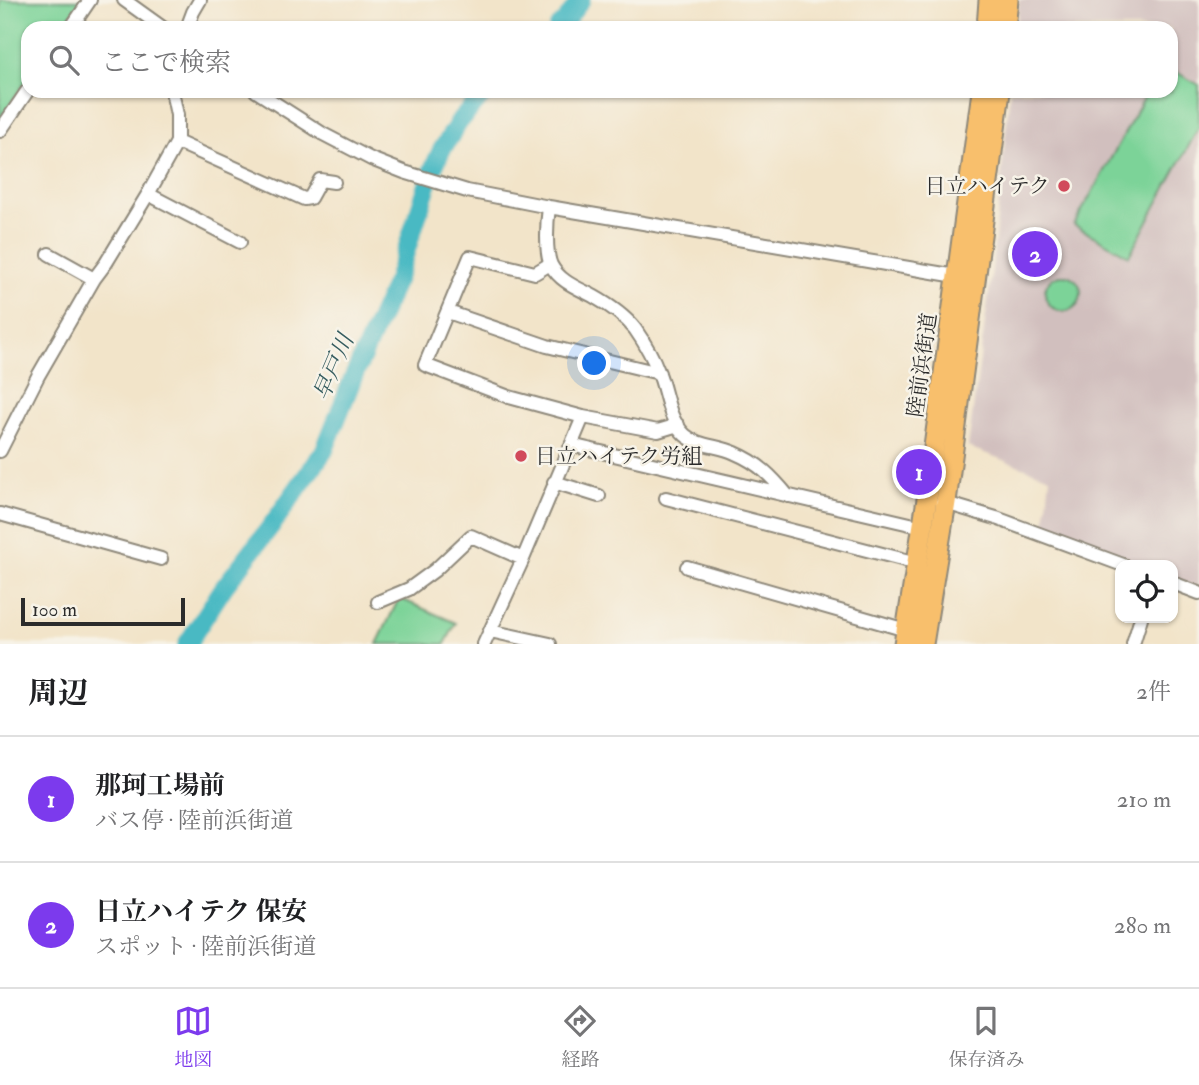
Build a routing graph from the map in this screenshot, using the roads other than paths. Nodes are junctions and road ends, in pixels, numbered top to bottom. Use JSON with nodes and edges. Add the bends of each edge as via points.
{"nodes":[{"id":1,"x":90,"y":0,"type":"edge"},
{"id":2,"x":124,"y":0,"type":"edge"},
{"id":3,"x":200,"y":0,"type":"edge"},
{"id":4,"x":989,"y":0,"type":"edge"},
{"id":5,"x":1008,"y":0,"type":"edge"},
{"id":6,"x":76,"y":21,"type":"edge"},
{"id":7,"x":153,"y":21,"type":"edge"},
{"id":8,"x":190,"y":21,"type":"edge"},
{"id":9,"x":988,"y":21,"type":"edge"},
{"id":10,"x":1006,"y":21,"type":"edge"},
{"id":11,"x":23,"y":98,"type":"edge"},
{"id":12,"x":173,"y":98,"type":"edge"},
{"id":13,"x":267,"y":98,"type":"edge"},
{"id":14,"x":981,"y":98,"type":"edge"},
{"id":15,"x":999,"y":98,"type":"edge"},
{"id":16,"x":0,"y":131,"type":"edge"},
{"id":17,"x":177,"y":142,"type":"junction"},
{"id":18,"x":334,"y":182,"type":"dead end"},
{"id":19,"x":148,"y":194,"type":"junction"},
{"id":20,"x":549,"y":207,"type":"junction"},
{"id":21,"x":240,"y":242,"type":"dead end"},
{"id":22,"x":49,"y":254,"type":"dead end"},
{"id":23,"x":550,"y":264,"type":"junction"},
{"id":24,"x":966,"y":277,"type":"junction"},
{"id":25,"x":94,"y":279,"type":"junction"},
{"id":26,"x":448,"y":312,"type":"junction"},
{"id":27,"x":659,"y":373,"type":"junction"},
{"id":28,"x":583,"y":417,"type":"junction"},
{"id":29,"x":678,"y":425,"type":"junction"},
{"id":30,"x":2,"y":444,"type":"edge"},
{"id":31,"x":571,"y":445,"type":"junction"},
{"id":32,"x":554,"y":482,"type":"junction"},
{"id":33,"x":599,"y":496,"type":"dead end"},
{"id":34,"x":788,"y":496,"type":"junction"},
{"id":35,"x":666,"y":498,"type":"dead end"},
{"id":36,"x":937,"y":501,"type":"junction"},
{"id":37,"x":0,"y":514,"type":"edge"},
{"id":38,"x":923,"y":527,"type":"junction"},
{"id":39,"x":161,"y":559,"type":"dead end"},
{"id":40,"x":523,"y":559,"type":"junction"},
{"id":41,"x":1115,"y":562,"type":"edge"},
{"id":42,"x":917,"y":563,"type":"junction"},
{"id":43,"x":687,"y":567,"type":"dead end"},
{"id":44,"x":1178,"y":585,"type":"edge"},
{"id":45,"x":1199,"y":593,"type":"edge"},
{"id":46,"x":378,"y":602,"type":"dead end"},
{"id":47,"x":1139,"y":623,"type":"edge"},
{"id":48,"x":490,"y":631,"type":"junction"},
{"id":49,"x":905,"y":637,"type":"edge"},
{"id":50,"x":484,"y":644,"type":"edge"},
{"id":51,"x":550,"y":644,"type":"edge"},
{"id":52,"x":923,"y":644,"type":"edge"},
{"id":53,"x":1133,"y":644,"type":"edge"}],
"edges":[{"from":1,"to":6,"type":"street"},
{"from":2,"to":7,"type":"street"},
{"from":3,"to":8,"type":"street"},
{"from":4,"to":9,"type":"highway"},
{"from":5,"to":10,"type":"highway"},
{"from":11,"to":16,"type":"street"},
{"from":12,"to":17,"type":"street"},
{"from":13,"to":20,"type":"street","via":[[323,134],[404,172],[467,191]]},
{"from":14,"to":24,"type":"highway","name":"陸前浜街道"},
{"from":15,"to":24,"type":"highway","name":"陸前浜街道"},
{"from":17,"to":18,"type":"street","via":[[304,199],[310,198],[320,180]]},
{"from":17,"to":19,"type":"street"},
{"from":19,"to":21,"type":"street"},
{"from":19,"to":25,"type":"street"},
{"from":20,"to":23,"type":"street"},
{"from":20,"to":24,"type":"street"},
{"from":22,"to":25,"type":"street"},
{"from":23,"to":26,"type":"street","via":[[536,274],[470,257]]},
{"from":23,"to":27,"type":"street","via":[[571,286],[623,315]]},
{"from":24,"to":36,"type":"highway","name":"陸前浜街道"},
{"from":25,"to":30,"type":"street"},
{"from":26,"to":27,"type":"street","via":[[547,346]]},
{"from":26,"to":28,"type":"street","via":[[425,365],[509,397]]},
{"from":27,"to":29,"type":"street"},
{"from":28,"to":29,"type":"street","via":[[658,431]]},
{"from":28,"to":31,"type":"street"},
{"from":29,"to":34,"type":"street","via":[[704,445],[752,462]]},
{"from":31,"to":32,"type":"street"},
{"from":31,"to":34,"type":"street"},
{"from":32,"to":33,"type":"street"},
{"from":32,"to":40,"type":"street"},
{"from":34,"to":38,"type":"street"},
{"from":35,"to":42,"type":"street"},
{"from":36,"to":38,"type":"highway","name":"陸前浜街道"},
{"from":36,"to":41,"type":"street"},
{"from":36,"to":52,"type":"highway","name":"陸前浜街道"},
{"from":37,"to":39,"type":"street"},
{"from":38,"to":42,"type":"highway","name":"陸前浜街道"},
{"from":40,"to":46,"type":"street","via":[[471,536],[409,589]]},
{"from":40,"to":48,"type":"street"},
{"from":42,"to":49,"type":"highway","name":"陸前浜街道"},
{"from":43,"to":49,"type":"street"},
{"from":44,"to":45,"type":"street"},
{"from":47,"to":53,"type":"street"},
{"from":48,"to":50,"type":"street"},
{"from":48,"to":51,"type":"street"}]}
